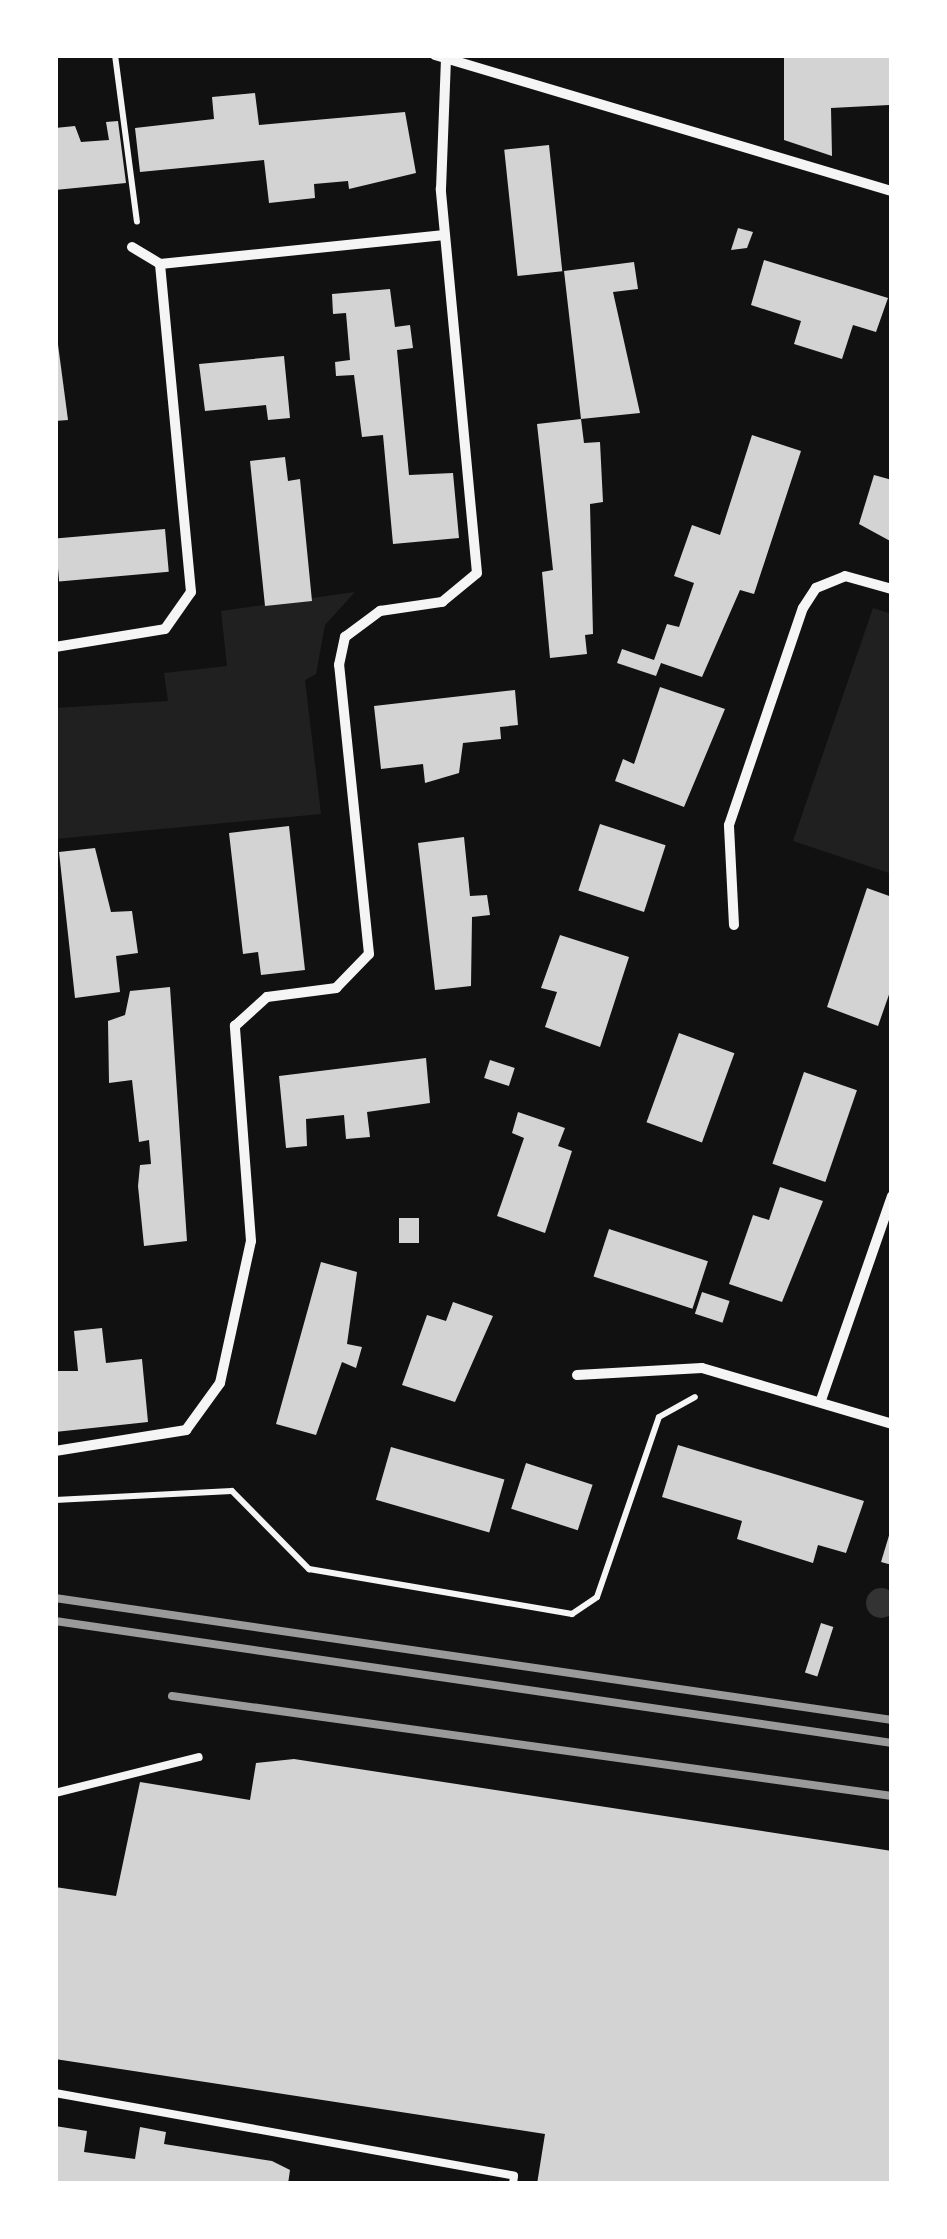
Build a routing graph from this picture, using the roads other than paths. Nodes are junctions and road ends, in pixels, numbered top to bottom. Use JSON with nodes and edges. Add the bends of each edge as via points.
{"nodes":[{"id":1,"x":440,"y":57,"type":"edge"},
{"id":2,"x":892,"y":191,"type":"edge"},
{"id":3,"x":445,"y":235,"type":"junction"},
{"id":4,"x":136,"y":250,"type":"road end"},
{"id":5,"x":160,"y":264,"type":"junction"},
{"id":6,"x":892,"y":590,"type":"edge"},
{"id":7,"x":55,"y":647,"type":"edge"},
{"id":8,"x":734,"y":925,"type":"dead end"},
{"id":9,"x":892,"y":1196,"type":"edge"},
{"id":10,"x":577,"y":1375,"type":"dead end"},
{"id":11,"x":821,"y":1400,"type":"junction"},
{"id":12,"x":892,"y":1424,"type":"edge"},
{"id":13,"x":55,"y":1451,"type":"edge"},
{"id":14,"x":199,"y":1757,"type":"dead end"},
{"id":15,"x":55,"y":1793,"type":"edge"},
{"id":16,"x":55,"y":2093,"type":"edge"},
{"id":17,"x":513,"y":2184,"type":"edge"}],
"edges":[{"from":1,"to":2,"type":"street"},
{"from":1,"to":3,"type":"street"},
{"from":3,"to":5,"type":"street"},
{"from":3,"to":13,"type":"street","via":[[477,573],[442,602],[380,611],[345,638],[339,665],[369,954],[336,988],[268,996],[235,1026],[250,1241],[207,1409],[160,1440]]},
{"from":4,"to":5,"type":"street"},
{"from":5,"to":7,"type":"street","via":[[191,592],[165,629]]},
{"from":6,"to":8,"type":"street","via":[[845,576],[816,588],[804,608],[729,825]]},
{"from":9,"to":11,"type":"street"},
{"from":10,"to":11,"type":"street","via":[[702,1368]]},
{"from":11,"to":12,"type":"street"},
{"from":14,"to":15,"type":"lane"},
{"from":16,"to":17,"type":"lane","via":[[514,2176]]}]}
